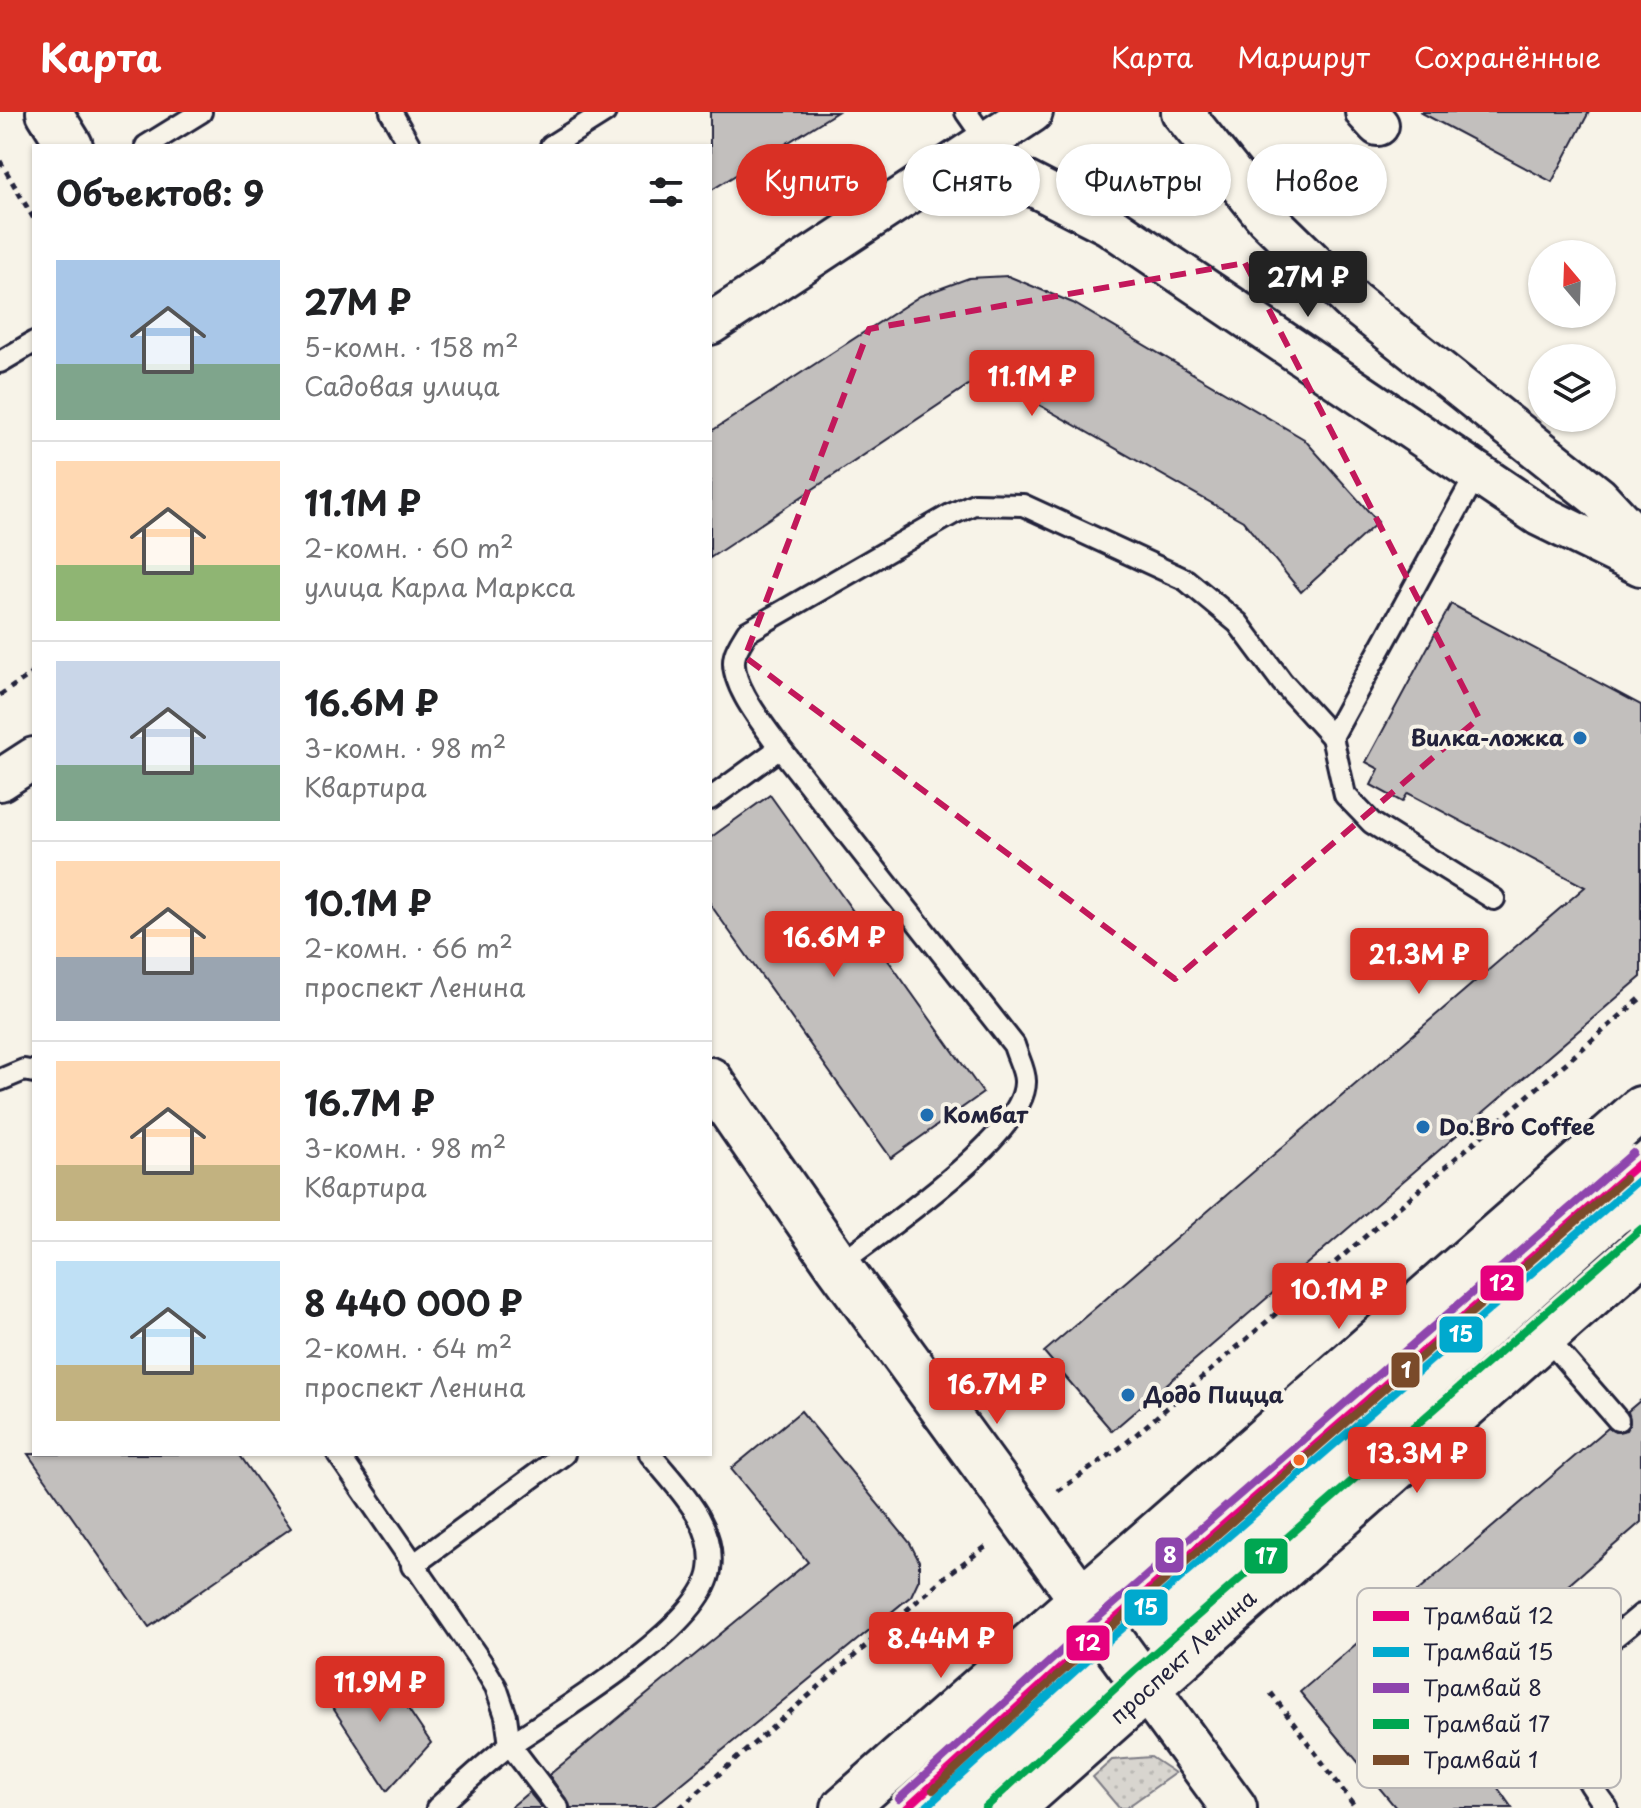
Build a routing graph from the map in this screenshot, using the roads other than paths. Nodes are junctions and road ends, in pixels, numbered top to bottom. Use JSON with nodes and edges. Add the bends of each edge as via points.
{"nodes":[{"id":1,"x":49,"y":112,"type":"edge"},
{"id":2,"x":201,"y":112,"type":"edge"},
{"id":3,"x":391,"y":112,"type":"edge"},
{"id":4,"x":605,"y":112,"type":"edge"},
{"id":5,"x":1032,"y":112,"type":"edge"},
{"id":6,"x":1182,"y":112,"type":"edge"},
{"id":7,"x":976,"y":127,"type":"edge"},
{"id":8,"x":69,"y":144,"type":"edge"},
{"id":9,"x":149,"y":144,"type":"edge"},
{"id":10,"x":409,"y":144,"type":"edge"},
{"id":11,"x":554,"y":144,"type":"edge"},
{"id":12,"x":964,"y":144,"type":"edge"},
{"id":13,"x":1040,"y":189,"type":"edge"},
{"id":14,"x":903,"y":198,"type":"edge"},
{"id":15,"x":712,"y":323,"type":"edge"},
{"id":16,"x":32,"y":343,"type":"edge"},
{"id":17,"x":0,"y":362,"type":"edge"},
{"id":18,"x":1477,"y":473,"type":"junction"},
{"id":19,"x":1641,"y":543,"type":"edge"},
{"id":20,"x":1641,"y":565,"type":"edge"},
{"id":21,"x":1332,"y":737,"type":"junction"},
{"id":22,"x":780,"y":748,"type":"junction"},
{"id":23,"x":32,"y":759,"type":"edge"},
{"id":24,"x":0,"y":780,"type":"edge"},
{"id":25,"x":712,"y":798,"type":"edge"},
{"id":26,"x":1494,"y":899,"type":"dead end"},
{"id":27,"x":32,"y":1072,"type":"edge"},
{"id":28,"x":0,"y":1080,"type":"edge"},
{"id":29,"x":712,"y":1083,"type":"edge"},
{"id":30,"x":1641,"y":1109,"type":"edge"},
{"id":31,"x":1641,"y":1251,"type":"edge"},
{"id":32,"x":838,"y":1265,"type":"junction"},
{"id":33,"x":1545,"y":1336,"type":"junction"},
{"id":34,"x":1618,"y":1420,"type":"dead end"},
{"id":35,"x":339,"y":1456,"type":"edge"},
{"id":36,"x":561,"y":1456,"type":"edge"},
{"id":37,"x":652,"y":1456,"type":"edge"},
{"id":38,"x":412,"y":1566,"type":"junction"},
{"id":39,"x":1082,"y":1603,"type":"junction"},
{"id":40,"x":1641,"y":1615,"type":"edge"},
{"id":41,"x":1621,"y":1633,"type":"edge"},
{"id":42,"x":1149,"y":1689,"type":"junction"},
{"id":43,"x":510,"y":1745,"type":"junction"},
{"id":44,"x":1592,"y":1788,"type":"edge"},
{"id":45,"x":437,"y":1808,"type":"edge"},
{"id":46,"x":558,"y":1808,"type":"edge"},
{"id":47,"x":844,"y":1808,"type":"edge"},
{"id":48,"x":1012,"y":1808,"type":"edge"},
{"id":49,"x":1234,"y":1808,"type":"edge"},
{"id":50,"x":1607,"y":1808,"type":"edge"}],
"edges":[{"from":1,"to":8,"type":"main road"},
{"from":2,"to":9,"type":"lane"},
{"from":3,"to":10,"type":"lane"},
{"from":4,"to":11,"type":"lane"},
{"from":5,"to":7,"type":"street"},
{"from":6,"to":19,"type":"street","via":[[1266,217],[1352,301],[1598,497]]},
{"from":7,"to":12,"type":"street"},
{"from":13,"to":18,"type":"street","via":[[1108,224]]},
{"from":14,"to":15,"type":"street"},
{"from":16,"to":17,"type":"lane"},
{"from":18,"to":20,"type":"street","via":[[1539,515]]},
{"from":18,"to":21,"type":"lane"},
{"from":21,"to":22,"type":"lane","via":[[1238,623],[1186,580],[1023,505],[1002,503],[974,504],[952,514],[747,632],[733,672]]},
{"from":21,"to":26,"type":"lane","via":[[1345,795],[1372,823]]},
{"from":22,"to":25,"type":"lane"},
{"from":22,"to":32,"type":"lane","via":[[1014,1045],[1026,1082],[1012,1119],[982,1152]]},
{"from":23,"to":24,"type":"street"},
{"from":27,"to":28,"type":"lane"},
{"from":29,"to":32,"type":"main road"},
{"from":30,"to":39,"type":"main road"},
{"from":31,"to":33,"type":"main road","name":"проспект Ленина"},
{"from":32,"to":39,"type":"main road"},
{"from":33,"to":34,"type":"lane"},
{"from":33,"to":42,"type":"main road","name":"проспект Ленина"},
{"from":35,"to":38,"type":"lane"},
{"from":36,"to":38,"type":"lane"},
{"from":37,"to":43,"type":"lane","via":[[697,1513],[708,1536],[710,1570],[701,1592],[685,1615],[595,1689]]},
{"from":38,"to":43,"type":"lane","via":[[496,1687]]},
{"from":39,"to":42,"type":"main road"},
{"from":39,"to":47,"type":"main road"},
{"from":40,"to":41,"type":"lane"},
{"from":42,"to":48,"type":"main road","name":"проспект Ленина"},
{"from":42,"to":49,"type":"main road"},
{"from":43,"to":45,"type":"lane"},
{"from":43,"to":46,"type":"lane"},
{"from":44,"to":50,"type":"lane"}]}
